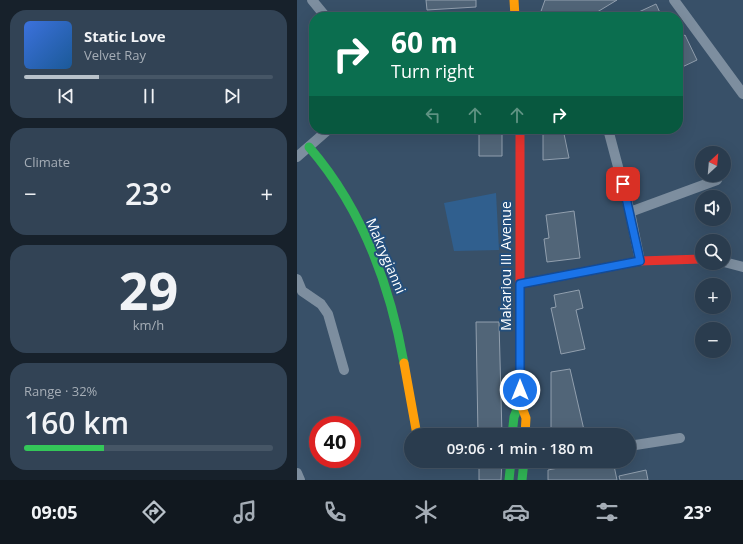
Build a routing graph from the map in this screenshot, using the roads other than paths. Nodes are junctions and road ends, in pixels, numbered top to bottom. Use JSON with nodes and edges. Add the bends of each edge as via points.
{"nodes":[{"id":1,"x":312,"y":0,"type":"edge"},
{"id":2,"x":514,"y":0,"type":"edge"},
{"id":3,"x":674,"y":0,"type":"edge"},
{"id":4,"x":322,"y":12,"type":"edge"},
{"id":5,"x":515,"y":12,"type":"edge"},
{"id":6,"x":683,"y":12,"type":"edge"},
{"id":7,"x":683,"y":12,"type":"edge"},
{"id":8,"x":743,"y":94,"type":"edge"},
{"id":9,"x":324,"y":134,"type":"edge"},
{"id":10,"x":520,"y":134,"type":"edge"},
{"id":11,"x":609,"y":134,"type":"edge"},
{"id":12,"x":309,"y":148,"type":"junction"},
{"id":13,"x":297,"y":157,"type":"edge"},
{"id":14,"x":712,"y":182,"type":"edge"},
{"id":15,"x":630,"y":212,"type":"junction"},
{"id":16,"x":695,"y":259,"type":"edge"},
{"id":17,"x":640,"y":261,"type":"junction"},
{"id":18,"x":731,"y":264,"type":"edge"},
{"id":19,"x":743,"y":267,"type":"edge"},
{"id":20,"x":297,"y":279,"type":"edge"},
{"id":21,"x":520,"y":284,"type":"junction"},
{"id":22,"x":344,"y":370,"type":"dead end"},
{"id":23,"x":520,"y":402,"type":"junction"},
{"id":24,"x":416,"y":428,"type":"edge"},
{"id":25,"x":513,"y":428,"type":"edge"},
{"id":26,"x":525,"y":428,"type":"edge"},
{"id":27,"x":680,"y":438,"type":"dead end"},
{"id":28,"x":636,"y":445,"type":"edge"},
{"id":29,"x":510,"y":468,"type":"edge"},
{"id":30,"x":525,"y":468,"type":"edge"},
{"id":31,"x":297,"y":474,"type":"edge"},
{"id":32,"x":300,"y":480,"type":"edge"},
{"id":33,"x":509,"y":480,"type":"edge"},
{"id":34,"x":522,"y":480,"type":"edge"}],
"edges":[{"from":1,"to":4,"type":"street"},
{"from":2,"to":5,"type":"street"},
{"from":3,"to":7,"type":"street"},
{"from":6,"to":8,"type":"street"},
{"from":9,"to":12,"type":"street"},
{"from":10,"to":21,"type":"street","name":"Makariou III Avenue"},
{"from":11,"to":15,"type":"street"},
{"from":12,"to":13,"type":"street"},
{"from":12,"to":24,"type":"street","name":"Makrygianni","via":[[337,184],[369,244],[384,279],[393,309]]},
{"from":14,"to":15,"type":"street"},
{"from":15,"to":17,"type":"street"},
{"from":16,"to":17,"type":"street"},
{"from":17,"to":21,"type":"street"},
{"from":18,"to":19,"type":"street"},
{"from":20,"to":22,"type":"street","via":[[302,291],[321,304],[328,314]]},
{"from":21,"to":23,"type":"street","name":"Makariou III Avenue"},
{"from":23,"to":25,"type":"street","name":"Makariou III Avenue"},
{"from":23,"to":26,"type":"street","name":"Makariou III Avenue","via":[[526,418]]},
{"from":27,"to":28,"type":"street"},
{"from":29,"to":33,"type":"street"},
{"from":30,"to":34,"type":"street"},
{"from":31,"to":32,"type":"street"}]}
